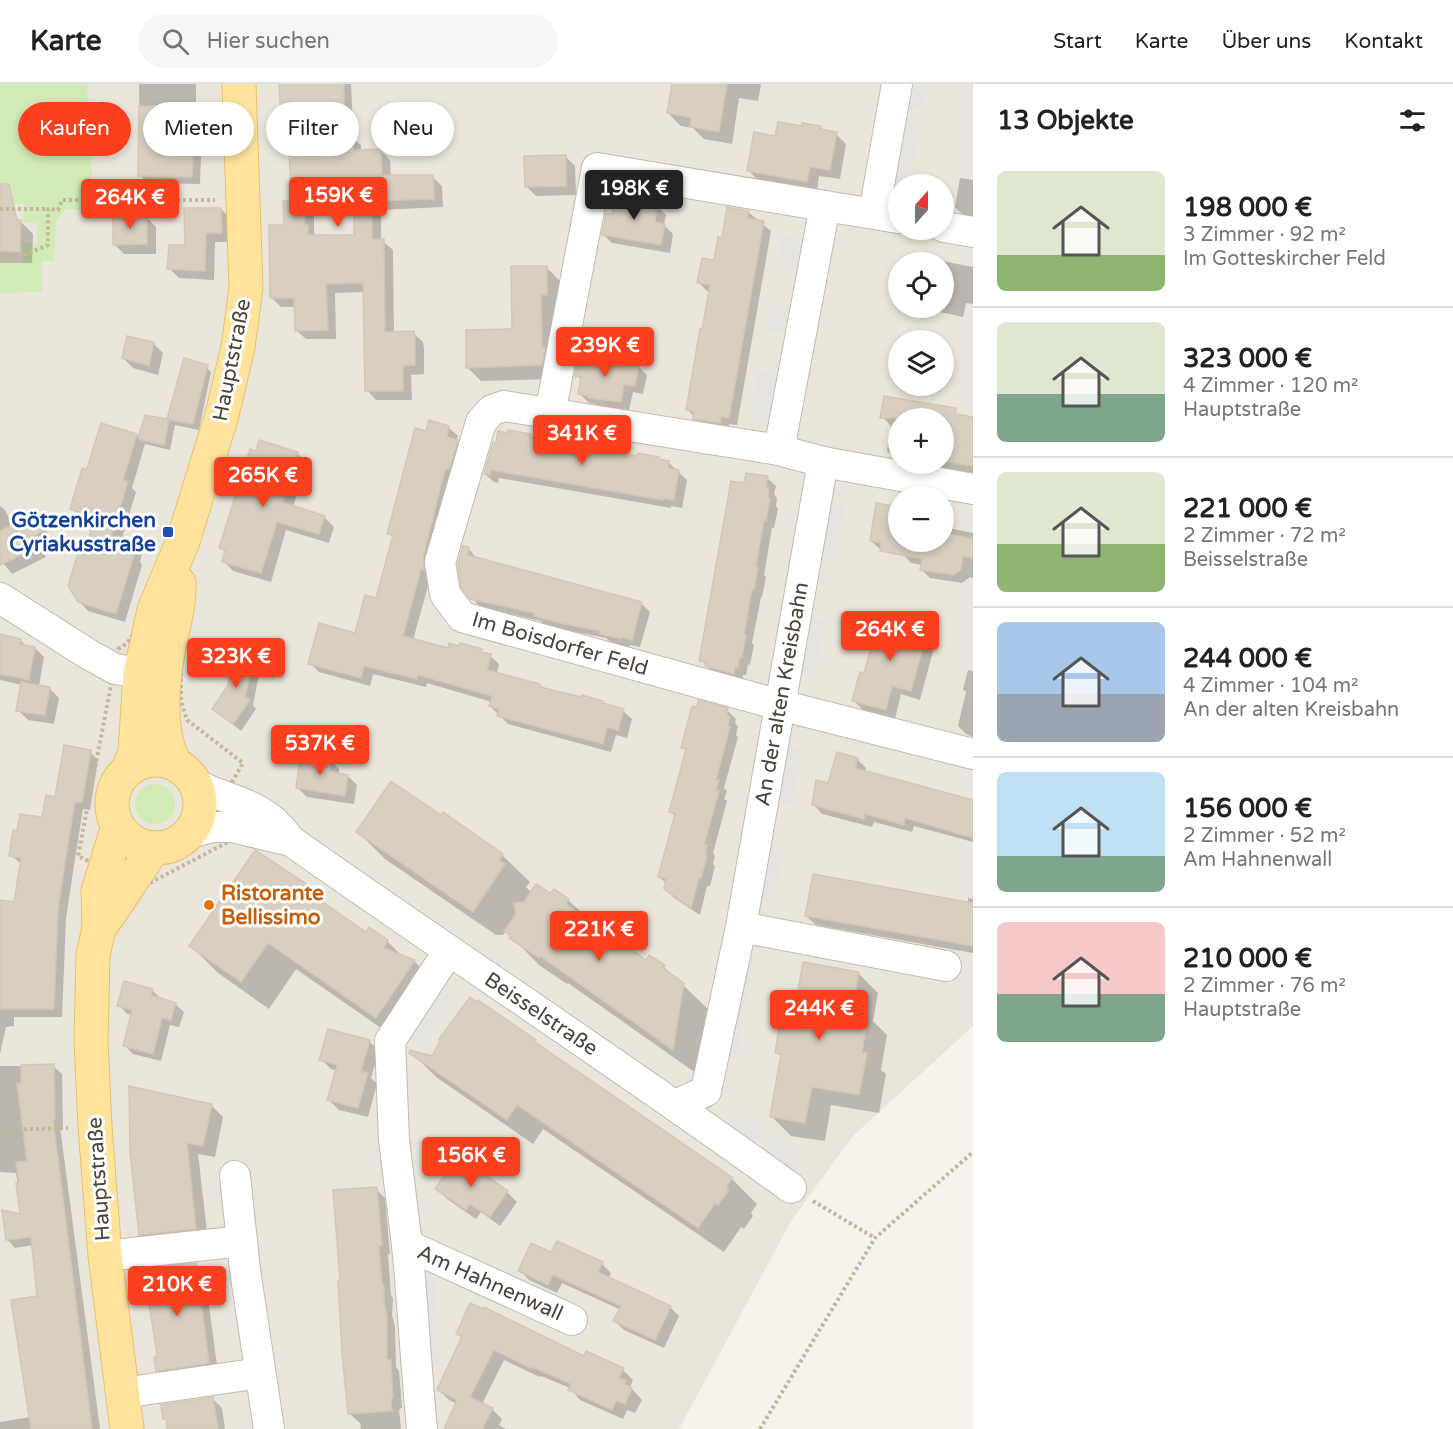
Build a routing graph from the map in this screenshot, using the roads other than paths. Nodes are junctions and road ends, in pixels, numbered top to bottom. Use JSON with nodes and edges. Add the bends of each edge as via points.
{"nodes":[{"id":1,"x":239,"y":84,"type":"edge"},
{"id":2,"x":897,"y":84,"type":"edge"},
{"id":3,"x":825,"y":206,"type":"junction"},
{"id":4,"x":886,"y":216,"type":"edge"},
{"id":5,"x":954,"y":229,"type":"edge"},
{"id":6,"x":973,"y":232,"type":"edge"},
{"id":7,"x":550,"y":414,"type":"junction"},
{"id":8,"x":779,"y":450,"type":"junction"},
{"id":9,"x":823,"y":462,"type":"junction"},
{"id":10,"x":973,"y":489,"type":"edge"},
{"id":11,"x":0,"y":598,"type":"edge"},
{"id":12,"x":140,"y":673,"type":"junction"},
{"id":13,"x":780,"y":705,"type":"junction"},
{"id":14,"x":973,"y":754,"type":"edge"},
{"id":15,"x":128,"y":770,"type":"junction"},
{"id":16,"x":185,"y":774,"type":"junction"},
{"id":17,"x":118,"y":826,"type":"junction"},
{"id":18,"x":189,"y":833,"type":"junction"},
{"id":19,"x":291,"y":842,"type":"junction"},
{"id":20,"x":154,"y":848,"type":"junction"},
{"id":21,"x":741,"y":927,"type":"junction"},
{"id":22,"x":99,"y":928,"type":"junction"},
{"id":23,"x":448,"y":952,"type":"junction"},
{"id":24,"x":946,"y":966,"type":"dead end"},
{"id":25,"x":676,"y":1105,"type":"junction"},
{"id":26,"x":235,"y":1176,"type":"dead end"},
{"id":27,"x":792,"y":1188,"type":"road end"},
{"id":28,"x":242,"y":1241,"type":"junction"},
{"id":29,"x":407,"y":1245,"type":"junction"},
{"id":30,"x":105,"y":1256,"type":"junction"},
{"id":31,"x":572,"y":1320,"type":"dead end"},
{"id":32,"x":260,"y":1373,"type":"junction"},
{"id":33,"x":123,"y":1393,"type":"junction"},
{"id":34,"x":127,"y":1429,"type":"edge"},
{"id":35,"x":269,"y":1429,"type":"edge"},
{"id":36,"x":422,"y":1429,"type":"edge"}],
"edges":[{"from":1,"to":12,"type":"main road","name":"Hauptstraße","via":[[246,288],[238,346],[222,415],[178,557],[180,601],[168,654]]},
{"from":2,"to":4,"type":"street"},
{"from":3,"to":4,"type":"street"},
{"from":3,"to":7,"type":"street","via":[[597,168]]},
{"from":3,"to":8,"type":"street"},
{"from":5,"to":6,"type":"street"},
{"from":7,"to":8,"type":"street","name":"Im Boisdorfer Feld"},
{"from":7,"to":13,"type":"street","name":"Im Boisdorfer Feld","via":[[504,406],[492,410],[482,422],[440,562],[445,594],[462,617]]},
{"from":8,"to":9,"type":"street","name":"Im Boisdorfer Feld"},
{"from":9,"to":10,"type":"street","name":"Im Boisdorfer Feld"},
{"from":9,"to":13,"type":"street","name":"An der alten Kreisbahn"},
{"from":11,"to":12,"type":"street","via":[[88,654]]},
{"from":12,"to":15,"type":"main road","name":"Hauptstraße","via":[[135,752]]},
{"from":12,"to":16,"type":"main road","name":"Hauptstraße","via":[[164,724],[168,752]]},
{"from":13,"to":14,"type":"street","name":"Im Boisdorfer Feld"},
{"from":13,"to":21,"type":"street","name":"An der alten Kreisbahn"},
{"from":15,"to":16,"type":"main road","via":[[142,762],[167,761]]},
{"from":15,"to":17,"type":"main road","name":"Hauptstraße","via":[[114,790],[113,815]]},
{"from":16,"to":18,"type":"main road","name":"Hauptstraße","via":[[200,800]]},
{"from":16,"to":19,"type":"street","name":"Beisselstraße","via":[[214,794],[254,808],[273,820]]},
{"from":17,"to":20,"type":"main road","via":[[130,839]]},
{"from":17,"to":22,"type":"main road","name":"Hauptstraße","via":[[98,891]]},
{"from":18,"to":19,"type":"street","name":"Beisselstraße","via":[[232,827]]},
{"from":18,"to":20,"type":"main road","via":[[179,841]]},
{"from":19,"to":23,"type":"street","name":"Beisselstraße"},
{"from":20,"to":22,"type":"main road","name":"Hauptstraße"},
{"from":21,"to":24,"type":"street"},
{"from":21,"to":25,"type":"street","name":"An der alten Kreisbahn","via":[[706,1091]]},
{"from":22,"to":30,"type":"main road","name":"Hauptstraße","via":[[93,955],[91,1041]]},
{"from":23,"to":25,"type":"street","name":"Beisselstraße"},
{"from":23,"to":29,"type":"street","name":"Am Hahnenwall","via":[[390,1041],[394,1140]]},
{"from":25,"to":27,"type":"street","name":"Beisselstraße"},
{"from":26,"to":28,"type":"street"},
{"from":28,"to":30,"type":"street"},
{"from":28,"to":32,"type":"street"},
{"from":29,"to":31,"type":"street","name":"Am Hahnenwall"},
{"from":29,"to":36,"type":"street","name":"Am Hahnenwall"},
{"from":30,"to":33,"type":"main road","name":"Hauptstraße"},
{"from":32,"to":33,"type":"street"},
{"from":32,"to":35,"type":"street"},
{"from":33,"to":34,"type":"main road","name":"Hauptstraße"}]}
